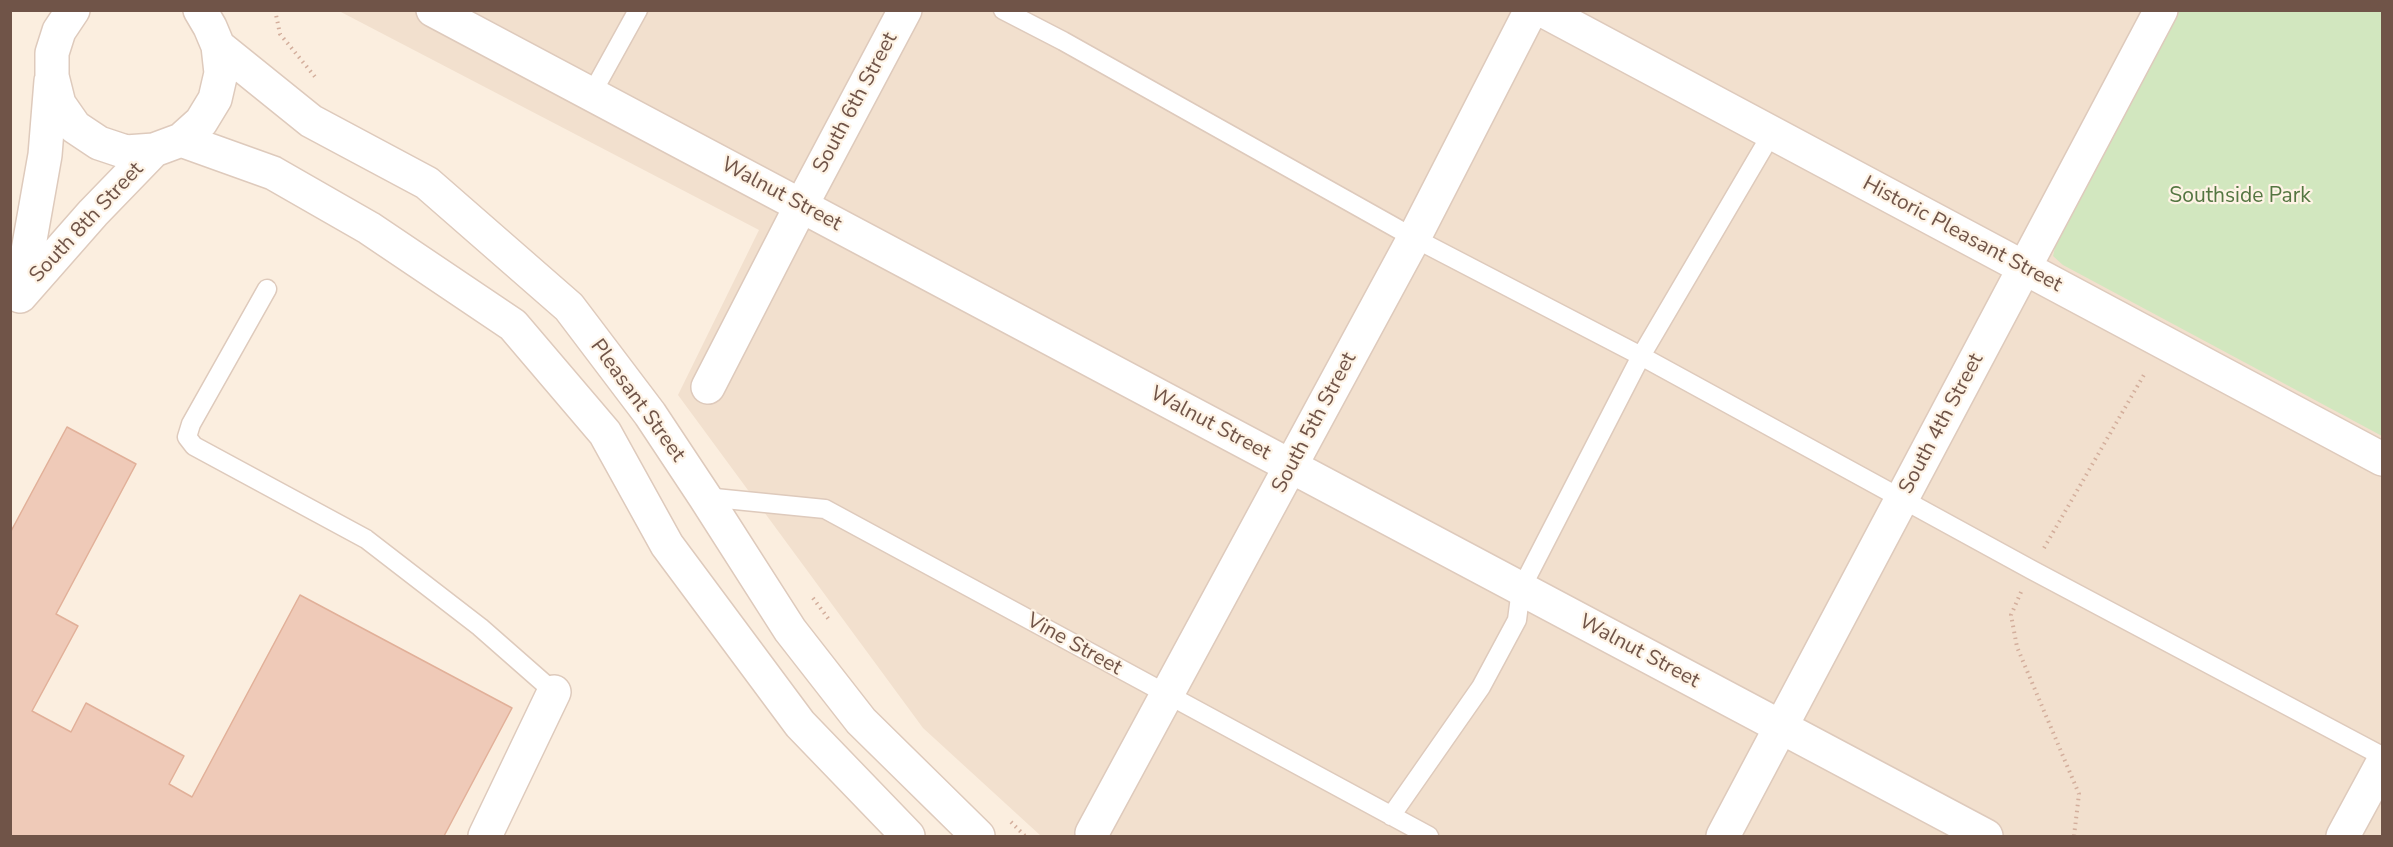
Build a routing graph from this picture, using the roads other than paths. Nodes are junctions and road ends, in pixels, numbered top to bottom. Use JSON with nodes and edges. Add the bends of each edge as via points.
{"nodes":[{"id":1,"x":73,"y":10,"type":"edge"},
{"id":2,"x":433,"y":10,"type":"edge"},
{"id":3,"x":638,"y":10,"type":"edge"},
{"id":4,"x":905,"y":10,"type":"edge"},
{"id":5,"x":1003,"y":10,"type":"edge"},
{"id":6,"x":1532,"y":10,"type":"edge"},
{"id":7,"x":1542,"y":10,"type":"edge"},
{"id":8,"x":2161,"y":10,"type":"edge"},
{"id":9,"x":210,"y":24,"type":"edge"},
{"id":10,"x":52,"y":76,"type":"junction"},
{"id":11,"x":591,"y":94,"type":"junction"},
{"id":12,"x":1772,"y":133,"type":"junction"},
{"id":13,"x":167,"y":145,"type":"junction"},
{"id":14,"x":801,"y":206,"type":"junction"},
{"id":15,"x":1414,"y":238,"type":"junction"},
{"id":16,"x":2024,"y":268,"type":"junction"},
{"id":17,"x":267,"y":289,"type":"dead end"},
{"id":18,"x":15,"y":304,"type":"edge"},
{"id":19,"x":1641,"y":356,"type":"junction"},
{"id":20,"x":708,"y":387,"type":"dead end"},
{"id":21,"x":2382,"y":459,"type":"edge"},
{"id":22,"x":1291,"y":467,"type":"junction"},
{"id":23,"x":705,"y":497,"type":"junction"},
{"id":24,"x":1902,"y":498,"type":"junction"},
{"id":25,"x":1521,"y":589,"type":"junction"},
{"id":26,"x":554,"y":692,"type":"joint"},
{"id":27,"x":1167,"y":695,"type":"junction"},
{"id":28,"x":1781,"y":727,"type":"junction"},
{"id":29,"x":2382,"y":756,"type":"edge"},
{"id":30,"x":2382,"y":764,"type":"edge"},
{"id":31,"x":1391,"y":816,"type":"junction"},
{"id":32,"x":1092,"y":833,"type":"dead end"},
{"id":33,"x":485,"y":837,"type":"edge"},
{"id":34,"x":908,"y":837,"type":"edge"},
{"id":35,"x":978,"y":837,"type":"edge"},
{"id":36,"x":1429,"y":837,"type":"edge"},
{"id":37,"x":1723,"y":837,"type":"edge"},
{"id":38,"x":1986,"y":837,"type":"edge"},
{"id":39,"x":2343,"y":837,"type":"edge"}],
"edges":[{"from":1,"to":10,"type":"street","name":"South 8th Street","via":[[59,31],[52,53]]},
{"from":2,"to":11,"type":"street","name":"Walnut Street"},
{"from":3,"to":11,"type":"lane"},
{"from":4,"to":14,"type":"street","name":"South 6th Street"},
{"from":5,"to":15,"type":"lane"},
{"from":6,"to":15,"type":"street","name":"South 5th Street"},
{"from":7,"to":12,"type":"street","name":"Historic Pleasant Street"},
{"from":8,"to":16,"type":"street","name":"South 4th Street"},
{"from":9,"to":13,"type":"street","name":"South 8th Street","via":[[221,73],[215,99],[201,122]]},
{"from":9,"to":23,"type":"street","name":"Pleasant Street","via":[[311,121],[427,183],[569,307],[650,414]]},
{"from":10,"to":13,"type":"street","via":[[59,104],[75,127],[99,143],[126,152]]},
{"from":10,"to":18,"type":"street","name":"South 8th Street","via":[[45,155]]},
{"from":11,"to":14,"type":"street","name":"Walnut Street"},
{"from":12,"to":16,"type":"street","name":"Historic Pleasant Street"},
{"from":12,"to":19,"type":"lane"},
{"from":13,"to":18,"type":"street","name":"South 8th Street","via":[[93,213]]},
{"from":13,"to":34,"type":"street","via":[[273,173],[369,228],[513,325],[605,433],[667,546],[800,724]]},
{"from":14,"to":20,"type":"street","name":"South 6th Street"},
{"from":14,"to":22,"type":"street","name":"Walnut Street"},
{"from":15,"to":19,"type":"lane"},
{"from":15,"to":22,"type":"street","name":"South 5th Street"},
{"from":16,"to":21,"type":"street","name":"Historic Pleasant Street"},
{"from":16,"to":24,"type":"street","name":"South 4th Street"},
{"from":17,"to":26,"type":"lane","via":[[186,437],[194,446],[366,539],[480,627]]},
{"from":19,"to":24,"type":"lane"},
{"from":19,"to":25,"type":"lane"},
{"from":22,"to":25,"type":"street","name":"Walnut Street"},
{"from":22,"to":27,"type":"street","name":"South 5th Street"},
{"from":23,"to":27,"type":"lane","name":"Vine Street","via":[[825,509]]},
{"from":23,"to":35,"type":"street","name":"Pleasant Street","via":[[790,630],[861,722]]},
{"from":24,"to":28,"type":"street","name":"South 4th Street"},
{"from":24,"to":29,"type":"lane"},
{"from":25,"to":28,"type":"street","name":"Walnut Street"},
{"from":25,"to":31,"type":"lane","via":[[1517,620],[1481,687]]},
{"from":26,"to":33,"type":"street"},
{"from":27,"to":31,"type":"lane","name":"Vine Street"},
{"from":27,"to":32,"type":"street","name":"South 5th Street"},
{"from":28,"to":37,"type":"street","name":"South 4th Street"},
{"from":28,"to":38,"type":"street","name":"Walnut Street"},
{"from":30,"to":39,"type":"street"},
{"from":31,"to":36,"type":"lane","name":"Vine Street"}]}
